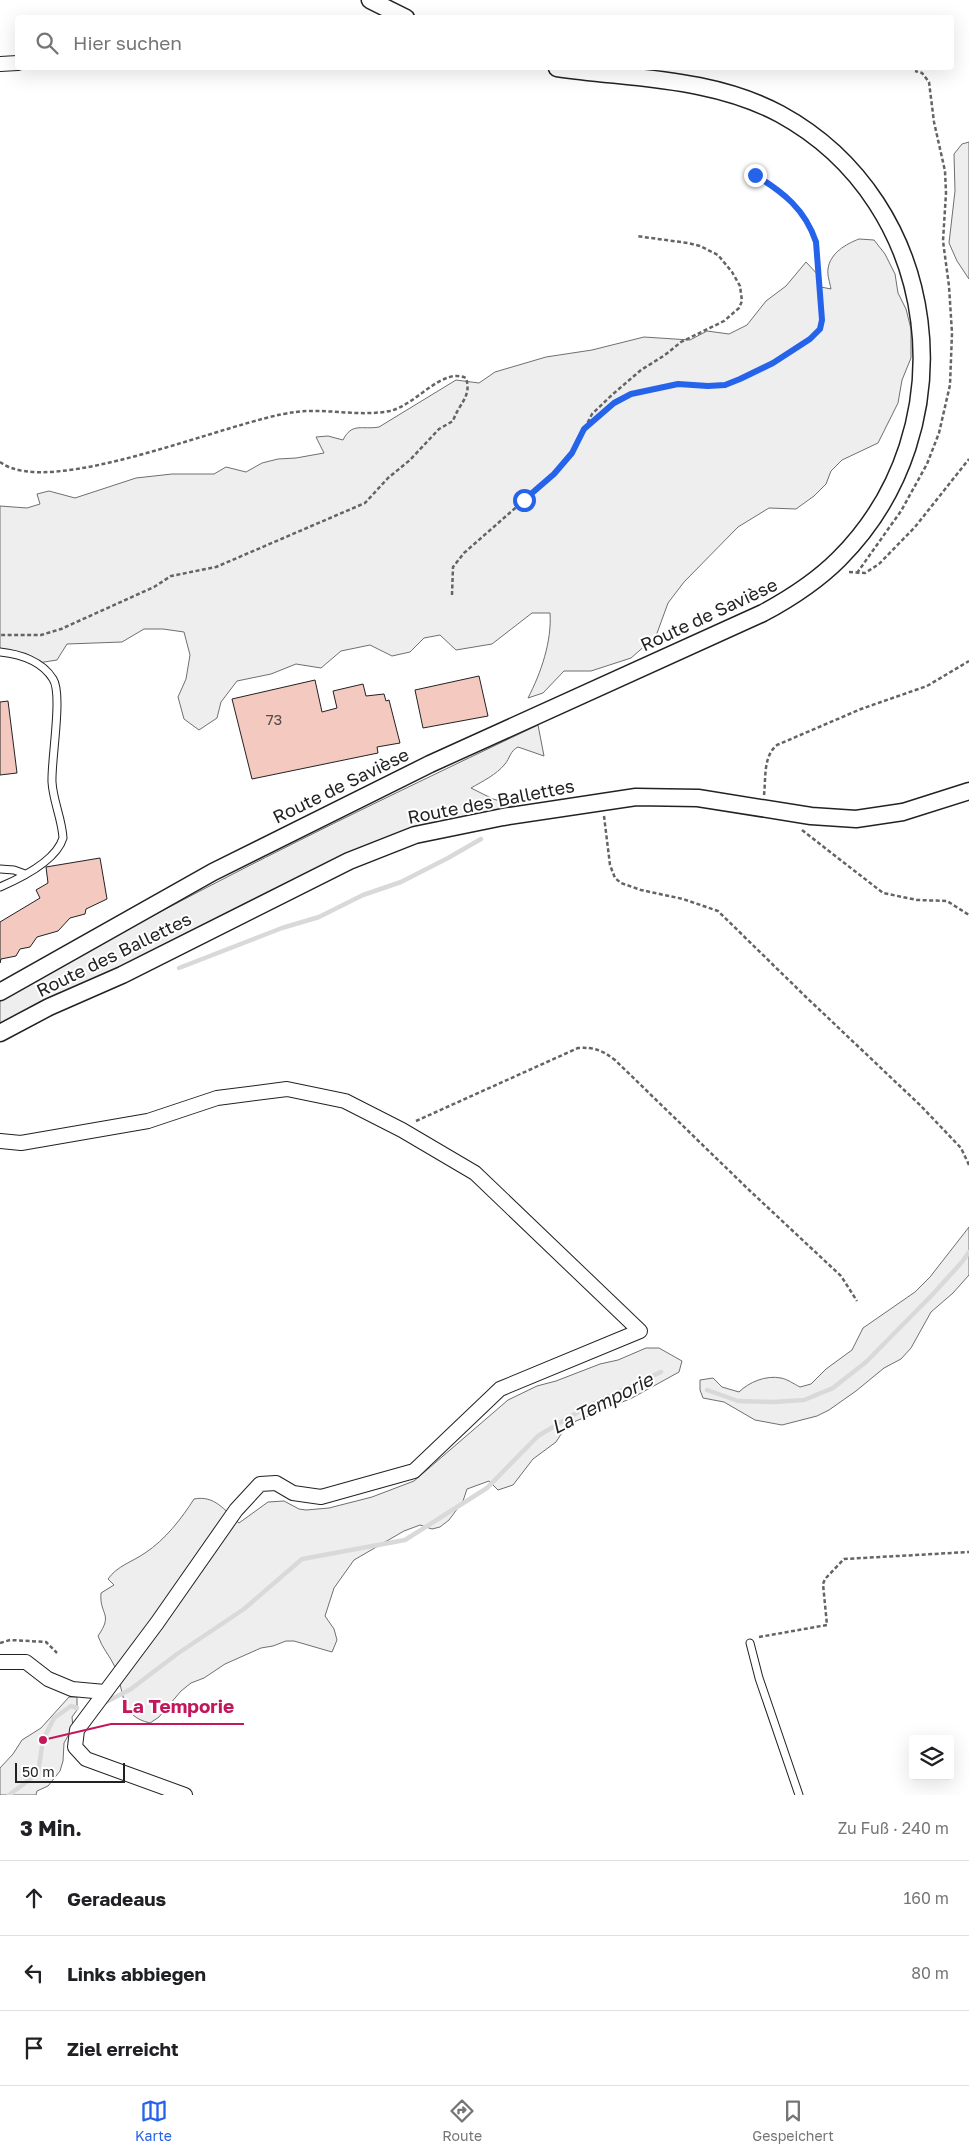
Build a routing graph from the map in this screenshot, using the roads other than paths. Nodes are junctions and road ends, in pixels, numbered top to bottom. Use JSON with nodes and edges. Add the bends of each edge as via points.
{"nodes":[{"id":1,"x":370,"y":0,"type":"edge"},
{"id":2,"x":400,"y":15,"type":"edge"},
{"id":3,"x":15,"y":63,"type":"edge"},
{"id":4,"x":0,"y":64,"type":"edge"},
{"id":5,"x":573,"y":70,"type":"edge"},
{"id":6,"x":0,"y":652,"type":"edge"},
{"id":7,"x":969,"y":791,"type":"edge"},
{"id":8,"x":0,"y":869,"type":"edge"},
{"id":9,"x":25,"y":874,"type":"junction"},
{"id":10,"x":0,"y":887,"type":"edge"},
{"id":11,"x":0,"y":992,"type":"edge"},
{"id":12,"x":0,"y":1033,"type":"edge"},
{"id":13,"x":0,"y":1140,"type":"edge"},
{"id":14,"x":750,"y":1643,"type":"road end"},
{"id":15,"x":0,"y":1662,"type":"edge"},
{"id":16,"x":105,"y":1692,"type":"junction"},
{"id":17,"x":185,"y":1795,"type":"edge"},
{"id":18,"x":799,"y":1795,"type":"edge"}],
"edges":[{"from":1,"to":2,"type":"street"},
{"from":3,"to":4,"type":"street"},
{"from":5,"to":11,"type":"street","name":"Route de Savièse","via":[[706,87],[742,97],[779,114],[823,143],[868,191],[888,221],[907,267],[921,322],[923,351],[919,404],[912,435],[889,491],[864,530],[835,563],[794,596],[430,764],[282,837],[213,872]]},
{"from":6,"to":9,"type":"lane","via":[[23,656],[38,665],[54,680],[56,692],[52,782],[63,838],[52,856]]},
{"from":7,"to":12,"type":"street","name":"Route des Ballettes","via":[[877,817],[835,819],[672,796],[636,797],[448,827],[386,845],[349,861]]},
{"from":8,"to":9,"type":"lane"},
{"from":9,"to":10,"type":"lane"},
{"from":13,"to":16,"type":"street","via":[[21,1143],[148,1121],[217,1098],[288,1089],[345,1101],[475,1173],[640,1331],[500,1389],[414,1471],[321,1497],[294,1493],[276,1483],[260,1484],[236,1510]]},
{"from":14,"to":18,"type":"lane"},
{"from":15,"to":16,"type":"street","via":[[26,1662],[48,1679],[72,1689]]},
{"from":16,"to":17,"type":"street","via":[[77,1730],[76,1747],[86,1759]]}]}
